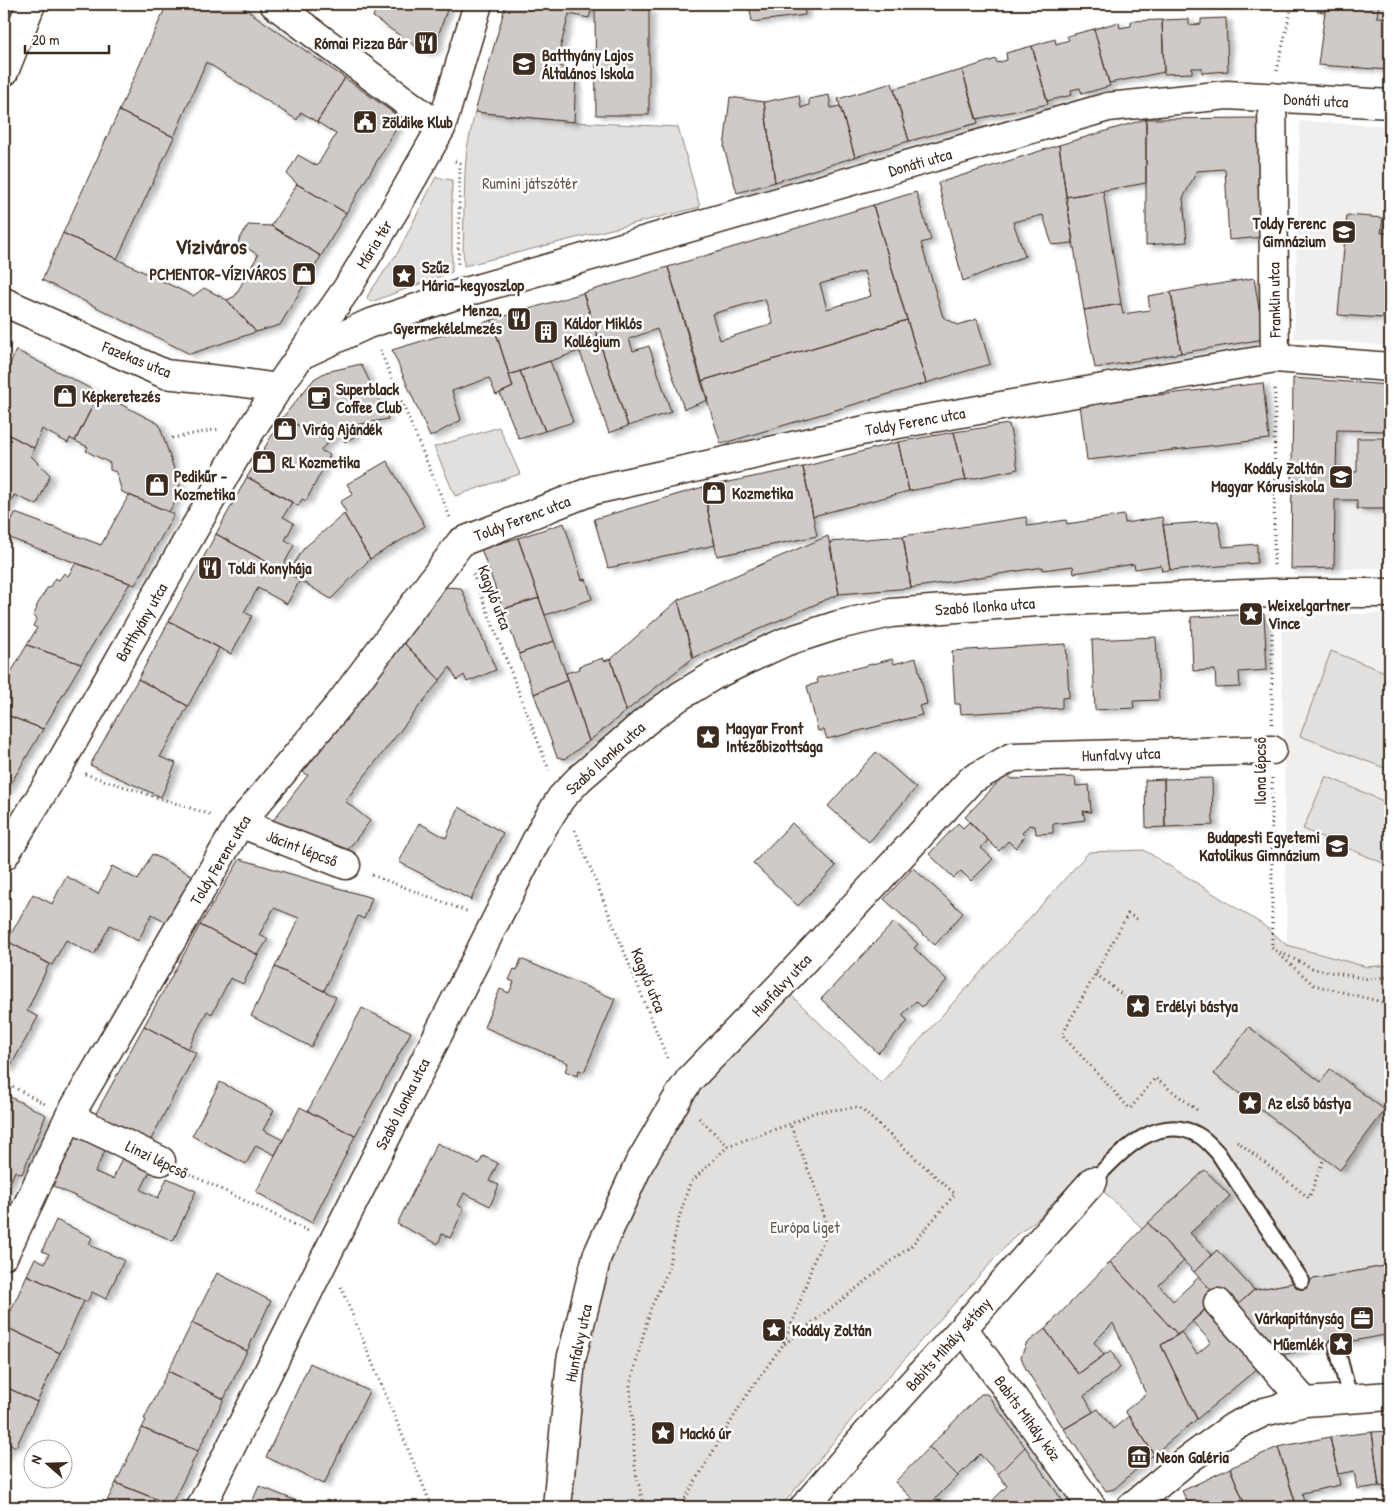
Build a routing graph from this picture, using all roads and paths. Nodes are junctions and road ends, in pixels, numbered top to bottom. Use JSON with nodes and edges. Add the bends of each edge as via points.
{"nodes":[{"id":1,"x":31,"y":4,"type":"edge"},
{"id":2,"x":274,"y":4,"type":"edge"},
{"id":3,"x":478,"y":4,"type":"edge"},
{"id":4,"x":1292,"y":4,"type":"edge"},
{"id":5,"x":4,"y":72,"type":"edge"},
{"id":6,"x":1272,"y":98,"type":"junction"},
{"id":7,"x":1390,"y":104,"type":"edge"},
{"id":8,"x":441,"y":128,"type":"junction"},
{"id":9,"x":451,"y":160,"type":"dead end"},
{"id":10,"x":458,"y":266,"type":"dead end"},
{"id":11,"x":4,"y":302,"type":"edge"},
{"id":12,"x":381,"y":352,"type":"dead end"},
{"id":13,"x":301,"y":355,"type":"junction"},
{"id":14,"x":1275,"y":358,"type":"junction"},
{"id":15,"x":1390,"y":367,"type":"edge"},
{"id":16,"x":278,"y":388,"type":"junction"},
{"id":17,"x":226,"y":427,"type":"dead end"},
{"id":18,"x":172,"y":438,"type":"dead end"},
{"id":19,"x":461,"y":542,"type":"junction"},
{"id":20,"x":1274,"y":569,"type":"dead end"},
{"id":21,"x":1390,"y":593,"type":"edge"},
{"id":22,"x":1272,"y":617,"type":"dead end"},
{"id":23,"x":1272,"y":750,"type":"junction"},
{"id":24,"x":549,"y":770,"type":"dead end"},
{"id":25,"x":79,"y":773,"type":"dead end"},
{"id":26,"x":572,"y":822,"type":"dead end"},
{"id":27,"x":240,"y":824,"type":"junction"},
{"id":28,"x":4,"y":856,"type":"edge"},
{"id":29,"x":346,"y":865,"type":"joint"},
{"id":30,"x":1137,"y":919,"type":"dead end"},
{"id":31,"x":494,"y":921,"type":"junction"},
{"id":32,"x":1272,"y":948,"type":"junction"},
{"id":33,"x":1096,"y":974,"type":"junction"},
{"id":34,"x":1390,"y":977,"type":"edge"},
{"id":35,"x":1134,"y":1004,"type":"dead end"},
{"id":36,"x":1390,"y":1004,"type":"edge"},
{"id":37,"x":4,"y":1082,"type":"edge"},
{"id":38,"x":681,"y":1092,"type":"junction"},
{"id":39,"x":1200,"y":1112,"type":"dead end"},
{"id":40,"x":69,"y":1117,"type":"junction"},
{"id":41,"x":790,"y":1124,"type":"junction"},
{"id":42,"x":1232,"y":1136,"type":"dead end"},
{"id":43,"x":728,"y":1146,"type":"junction"},
{"id":44,"x":1324,"y":1158,"type":"dead end"},
{"id":45,"x":162,"y":1161,"type":"joint"},
{"id":46,"x":1093,"y":1182,"type":"joint"},
{"id":47,"x":312,"y":1233,"type":"dead end"},
{"id":48,"x":4,"y":1256,"type":"edge"},
{"id":49,"x":338,"y":1279,"type":"dead end"},
{"id":50,"x":1302,"y":1281,"type":"dead end"},
{"id":51,"x":1218,"y":1303,"type":"dead end"},
{"id":52,"x":964,"y":1328,"type":"junction"},
{"id":53,"x":1336,"y":1345,"type":"dead end"},
{"id":54,"x":782,"y":1346,"type":"junction"},
{"id":55,"x":1390,"y":1396,"type":"edge"},
{"id":56,"x":1350,"y":1398,"type":"junction"},
{"id":57,"x":1305,"y":1402,"type":"junction"},
{"id":58,"x":200,"y":1507,"type":"edge"},
{"id":59,"x":432,"y":1507,"type":"edge"},
{"id":60,"x":557,"y":1507,"type":"edge"},
{"id":61,"x":649,"y":1507,"type":"edge"},
{"id":62,"x":680,"y":1507,"type":"edge"},
{"id":63,"x":804,"y":1507,"type":"edge"},
{"id":64,"x":1092,"y":1507,"type":"edge"},
{"id":65,"x":1131,"y":1507,"type":"edge"}],
"edges":[{"from":1,"to":5,"type":"street"},
{"from":2,"to":8,"type":"street"},
{"from":3,"to":8,"type":"street"},
{"from":4,"to":6,"type":"path"},
{"from":6,"to":7,"type":"street","name":"Donáti utca"},
{"from":6,"to":13,"type":"street","name":"Donáti utca","via":[[1227,95],[1108,107],[459,294],[368,324]]},
{"from":6,"to":14,"type":"street","name":"Franklin utca"},
{"from":8,"to":13,"type":"street","name":"Mária tér","via":[[348,287]]},
{"from":9,"to":10,"type":"path","via":[[460,163]]},
{"from":11,"to":16,"type":"street","name":"Fazekas utca","via":[[165,374]]},
{"from":12,"to":19,"type":"path","name":"Kagyló utca"},
{"from":13,"to":16,"type":"street","name":"Mária tér"},
{"from":14,"to":15,"type":"street","name":"Toldy Ferenc utca"},
{"from":14,"to":19,"type":"street","name":"Toldy Ferenc utca","via":[[870,429],[594,490]]},
{"from":14,"to":20,"type":"path","name":"Franklin utca"},
{"from":16,"to":28,"type":"street","name":"Batthyány utca"},
{"from":17,"to":18,"type":"path"},
{"from":19,"to":24,"type":"path","name":"Kagyló utca"},
{"from":19,"to":27,"type":"street","name":"Toldy Ferenc utca","via":[[339,704]]},
{"from":21,"to":31,"type":"street","name":"Szabó Ilonka utca","via":[[1302,592],[1037,602],[891,613],[785,642],[713,676],[680,696],[579,779],[561,798],[543,827]]},
{"from":22,"to":23,"type":"path","name":"Ilona lépcső"},
{"from":23,"to":32,"type":"path","name":"Ilona lépcső"},
{"from":23,"to":38,"type":"street","name":"Hunfalvy utca","via":[[1012,758],[971,780]]},
{"from":25,"to":27,"type":"path"},
{"from":26,"to":38,"type":"path","name":"Kagyló utca"},
{"from":27,"to":29,"type":"street","name":"Jácint lépcső"},
{"from":27,"to":40,"type":"street","name":"Toldy Ferenc utca"},
{"from":29,"to":31,"type":"path","name":"Jácint lépcső"},
{"from":30,"to":33,"type":"path","via":[[1128,914]]},
{"from":31,"to":58,"type":"street","name":"Szabó Ilonka utca"},
{"from":32,"to":34,"type":"path","via":[[1314,969],[1368,979]]},
{"from":32,"to":36,"type":"path","via":[[1314,985]]},
{"from":33,"to":35,"type":"path"},
{"from":33,"to":39,"type":"path","via":[[1062,1035],[1130,1109],[1155,1078]]},
{"from":37,"to":40,"type":"path"},
{"from":38,"to":43,"type":"path","name":"Kagyló utca","via":[[692,1112]]},
{"from":38,"to":60,"type":"street","name":"Hunfalvy utca","via":[[639,1164],[597,1256],[571,1360]]},
{"from":40,"to":45,"type":"street","name":"Linzi lépcső"},
{"from":40,"to":48,"type":"street","name":"Toldy Ferenc utca"},
{"from":41,"to":43,"type":"path"},
{"from":41,"to":54,"type":"path","via":[[818,1194],[828,1232],[814,1260]]},
{"from":41,"to":54,"type":"path","via":[[815,1112],[859,1107],[955,1194],[911,1246]]},
{"from":42,"to":44,"type":"path","via":[[1309,1198]]},
{"from":43,"to":61,"type":"path","via":[[690,1183],[667,1272],[650,1310],[630,1385],[635,1468],[643,1502]]},
{"from":45,"to":47,"type":"path","name":"Linzi lépcső"},
{"from":46,"to":50,"type":"lane","via":[[1144,1135],[1167,1128],[1200,1135],[1218,1153]]},
{"from":46,"to":52,"type":"street","name":"Babits Mihály sétány"},
{"from":49,"to":59,"type":"path"},
{"from":51,"to":57,"type":"street"},
{"from":52,"to":63,"type":"street","name":"Babits Mihály sétány"},
{"from":52,"to":64,"type":"street","name":"Babits Mihály köz"},
{"from":53,"to":56,"type":"lane"},
{"from":54,"to":62,"type":"path","via":[[748,1393]]},
{"from":55,"to":56,"type":"street"},
{"from":56,"to":57,"type":"street"},
{"from":57,"to":65,"type":"street","via":[[1264,1412],[1233,1427]]}]}
